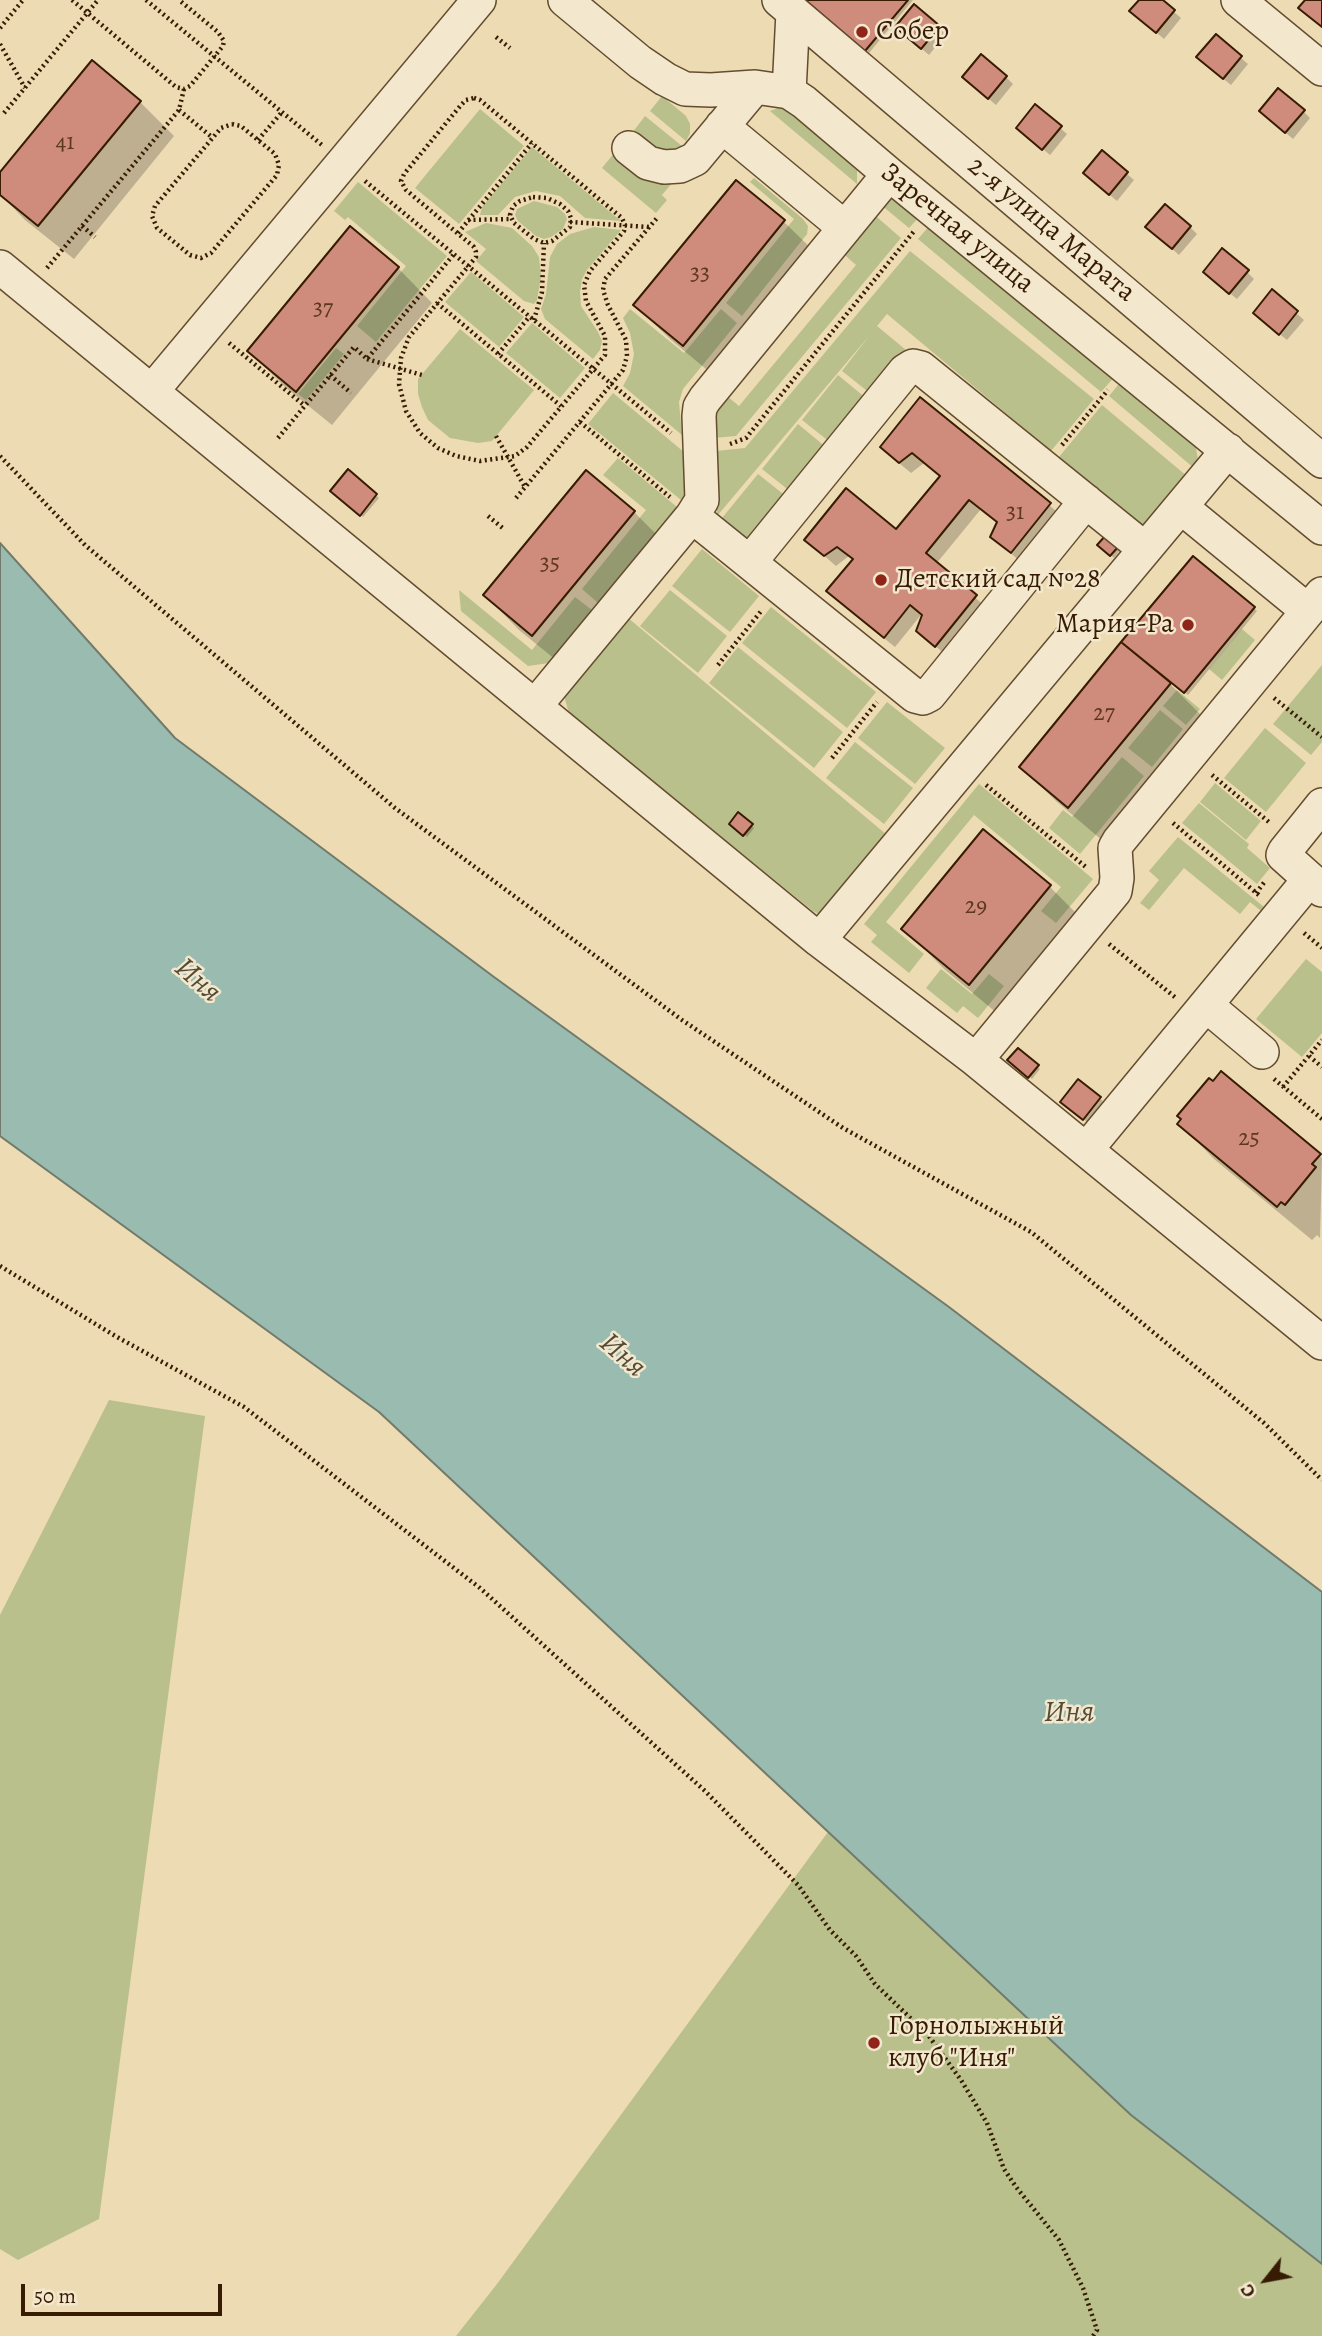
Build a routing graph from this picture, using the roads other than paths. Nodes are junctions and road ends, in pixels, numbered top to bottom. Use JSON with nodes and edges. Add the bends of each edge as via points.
{"nodes":[{"id":1,"x":479,"y":0,"type":"edge"},
{"id":2,"x":565,"y":0,"type":"edge"},
{"id":3,"x":1238,"y":0,"type":"edge"},
{"id":4,"x":786,"y":6,"type":"edge"},
{"id":5,"x":1322,"y":69,"type":"edge"},
{"id":6,"x":755,"y":88,"type":"junction"},
{"id":7,"x":789,"y":92,"type":"junction"},
{"id":8,"x":722,"y":126,"type":"junction"},
{"id":9,"x":629,"y":148,"type":"dead end"},
{"id":10,"x":889,"y":174,"type":"junction"},
{"id":11,"x":845,"y":228,"type":"junction"},
{"id":12,"x":0,"y":267,"type":"edge"},
{"id":13,"x":152,"y":391,"type":"junction"},
{"id":14,"x":1228,"y":450,"type":"junction"},
{"id":15,"x":1322,"y":461,"type":"edge"},
{"id":16,"x":1086,"y":501,"type":"junction"},
{"id":17,"x":1181,"y":507,"type":"junction"},
{"id":18,"x":692,"y":516,"type":"junction"},
{"id":19,"x":1322,"y":528,"type":"edge"},
{"id":20,"x":1145,"y":549,"type":"junction"},
{"id":21,"x":750,"y":562,"type":"junction"},
{"id":22,"x":1315,"y":603,"type":"edge"},
{"id":23,"x":535,"y":706,"type":"junction"},
{"id":24,"x":1322,"y":805,"type":"edge"},
{"id":25,"x":1315,"y":885,"type":"edge"},
{"id":26,"x":819,"y":940,"type":"junction"},
{"id":27,"x":1206,"y":1005,"type":"junction"},
{"id":28,"x":1262,"y":1052,"type":"dead end"},
{"id":29,"x":976,"y":1060,"type":"junction"},
{"id":30,"x":1086,"y":1150,"type":"junction"},
{"id":31,"x":1322,"y":1343,"type":"edge"}],
"edges":[{"from":1,"to":13,"type":"street"},
{"from":2,"to":6,"type":"street","via":[[640,62],[685,89]]},
{"from":3,"to":5,"type":"street"},
{"from":4,"to":7,"type":"street"},
{"from":4,"to":15,"type":"street","name":"2-я улица Марата"},
{"from":6,"to":7,"type":"street"},
{"from":6,"to":8,"type":"street"},
{"from":7,"to":10,"type":"street","name":"Заречная улица"},
{"from":8,"to":9,"type":"street","via":[[695,159],[680,166],[648,163]]},
{"from":8,"to":11,"type":"street"},
{"from":10,"to":11,"type":"street"},
{"from":10,"to":14,"type":"street","name":"Заречная улица"},
{"from":11,"to":18,"type":"street","via":[[700,407],[703,488]]},
{"from":12,"to":13,"type":"street"},
{"from":13,"to":23,"type":"street"},
{"from":14,"to":17,"type":"street"},
{"from":14,"to":19,"type":"street","name":"Заречная улица"},
{"from":16,"to":20,"type":"street"},
{"from":16,"to":21,"type":"street","via":[[913,366]]},
{"from":16,"to":21,"type":"street","via":[[923,698]]},
{"from":17,"to":20,"type":"street"},
{"from":17,"to":22,"type":"street"},
{"from":18,"to":21,"type":"street"},
{"from":18,"to":23,"type":"street"},
{"from":20,"to":26,"type":"street"},
{"from":22,"to":29,"type":"street","via":[[1115,848],[1115,891]]},
{"from":23,"to":26,"type":"street"},
{"from":24,"to":25,"type":"street","via":[[1283,855]]},
{"from":25,"to":27,"type":"street","via":[[1281,914]]},
{"from":26,"to":29,"type":"street"},
{"from":27,"to":28,"type":"street"},
{"from":27,"to":30,"type":"street"},
{"from":29,"to":30,"type":"street"},
{"from":30,"to":31,"type":"street"}]}
